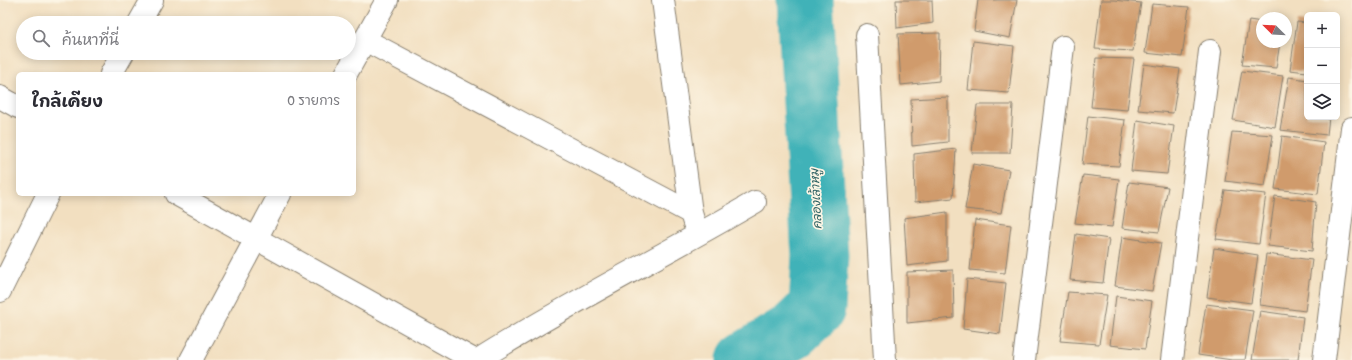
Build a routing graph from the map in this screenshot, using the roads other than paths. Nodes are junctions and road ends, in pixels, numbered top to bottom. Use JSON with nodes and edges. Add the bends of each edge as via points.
{"nodes":[{"id":1,"x":152,"y":0,"type":"edge"},
{"id":2,"x":387,"y":0,"type":"edge"},
{"id":3,"x":663,"y":0,"type":"edge"},
{"id":4,"x":143,"y":16,"type":"edge"},
{"id":5,"x":867,"y":35,"type":"dead end"},
{"id":6,"x":365,"y":40,"type":"junction"},
{"id":7,"x":1063,"y":46,"type":"dead end"},
{"id":8,"x":1210,"y":50,"type":"dead end"},
{"id":9,"x":356,"y":56,"type":"edge"},
{"id":10,"x":119,"y":60,"type":"edge"},
{"id":11,"x":354,"y":60,"type":"edge"},
{"id":12,"x":112,"y":72,"type":"edge"},
{"id":13,"x":347,"y":72,"type":"edge"},
{"id":14,"x":0,"y":97,"type":"edge"},
{"id":15,"x":16,"y":106,"type":"edge"},
{"id":16,"x":1352,"y":128,"type":"edge"},
{"id":17,"x":47,"y":196,"type":"edge"},
{"id":18,"x":180,"y":196,"type":"edge"},
{"id":19,"x":279,"y":196,"type":"edge"},
{"id":20,"x":755,"y":202,"type":"dead end"},
{"id":21,"x":691,"y":213,"type":"junction"},
{"id":22,"x":698,"y":235,"type":"junction"},
{"id":23,"x":256,"y":238,"type":"junction"},
{"id":24,"x":0,"y":291,"type":"edge"},
{"id":25,"x":191,"y":360,"type":"edge"},
{"id":26,"x":474,"y":360,"type":"edge"},
{"id":27,"x":478,"y":360,"type":"edge"},
{"id":28,"x":887,"y":360,"type":"edge"},
{"id":29,"x":1024,"y":360,"type":"edge"},
{"id":30,"x":1172,"y":360,"type":"edge"},
{"id":31,"x":1324,"y":360,"type":"edge"}],
"edges":[{"from":1,"to":4,"type":"street"},
{"from":2,"to":6,"type":"street"},
{"from":3,"to":21,"type":"street"},
{"from":5,"to":28,"type":"street"},
{"from":6,"to":9,"type":"street"},
{"from":6,"to":21,"type":"street"},
{"from":7,"to":29,"type":"street"},
{"from":8,"to":30,"type":"street"},
{"from":10,"to":12,"type":"street"},
{"from":11,"to":13,"type":"street"},
{"from":14,"to":15,"type":"street"},
{"from":16,"to":31,"type":"street"},
{"from":17,"to":24,"type":"street"},
{"from":18,"to":23,"type":"street"},
{"from":19,"to":23,"type":"street"},
{"from":20,"to":22,"type":"street"},
{"from":21,"to":22,"type":"street"},
{"from":22,"to":27,"type":"street","via":[[514,337]]},
{"from":23,"to":25,"type":"street"},
{"from":23,"to":26,"type":"street"}]}
